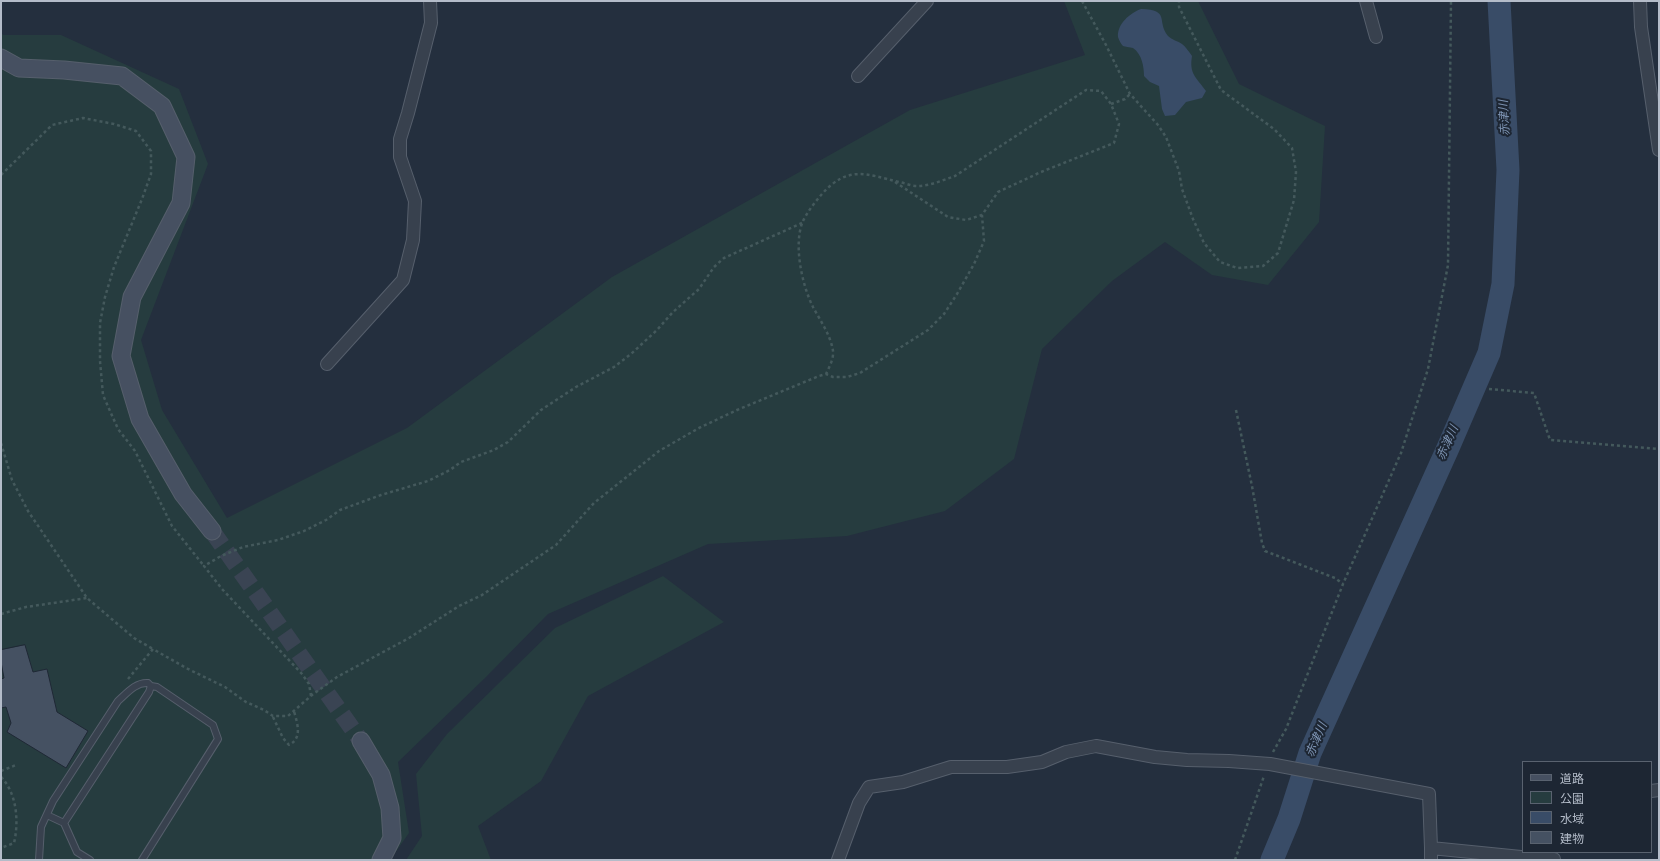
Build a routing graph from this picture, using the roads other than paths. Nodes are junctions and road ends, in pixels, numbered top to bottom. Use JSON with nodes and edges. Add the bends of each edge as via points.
{"nodes":[{"id":1,"x":430,"y":1,"type":"edge"},
{"id":2,"x":927,"y":1,"type":"edge"},
{"id":3,"x":1366,"y":1,"type":"edge"},
{"id":4,"x":1640,"y":1,"type":"edge"},
{"id":5,"x":1376,"y":37,"type":"dead end"},
{"id":6,"x":1,"y":58,"type":"edge"},
{"id":7,"x":858,"y":76,"type":"dead end"},
{"id":8,"x":1659,"y":150,"type":"edge"},
{"id":9,"x":327,"y":364,"type":"dead end"},
{"id":10,"x":212,"y":531,"type":"tunnel mouth"},
{"id":11,"x":151,"y":686,"type":"junction"},
{"id":12,"x":361,"y":741,"type":"tunnel mouth"},
{"id":13,"x":47,"y":815,"type":"junction"},
{"id":14,"x":64,"y":823,"type":"junction"},
{"id":15,"x":1431,"y":854,"type":"edge"},
{"id":16,"x":1554,"y":857,"type":"edge"},
{"id":17,"x":39,"y":860,"type":"edge"},
{"id":18,"x":90,"y":860,"type":"edge"},
{"id":19,"x":142,"y":860,"type":"edge"},
{"id":20,"x":381,"y":860,"type":"edge"},
{"id":21,"x":838,"y":860,"type":"edge"}],
"edges":[{"from":1,"to":9,"type":"street","via":[[431,23],[400,139],[400,157],[415,201],[413,240],[402,280]]},
{"from":2,"to":7,"type":"street"},
{"from":3,"to":5,"type":"street"},
{"from":4,"to":8,"type":"street","via":[[1641,28]]},
{"from":6,"to":10,"type":"street","via":[[19,68],[122,76],[162,106],[186,156],[181,203],[132,297],[121,356],[140,419],[183,494]]},
{"from":11,"to":13,"type":"lane","via":[[142,682],[118,701],[53,801]]},
{"from":11,"to":14,"type":"lane"},
{"from":11,"to":19,"type":"lane","via":[[157,687],[213,725],[218,740]]},
{"from":12,"to":20,"type":"street","via":[[381,775],[390,808],[392,838]]},
{"from":13,"to":14,"type":"lane"},
{"from":13,"to":17,"type":"lane","via":[[41,827]]},
{"from":14,"to":18,"type":"lane","via":[[77,852]]},
{"from":15,"to":16,"type":"street"},
{"from":15,"to":21,"type":"street","via":[[1429,794],[1268,764],[1155,757],[1096,746],[1066,752],[1042,762],[1007,767],[951,767],[903,782],[869,787],[859,803]]}]}
